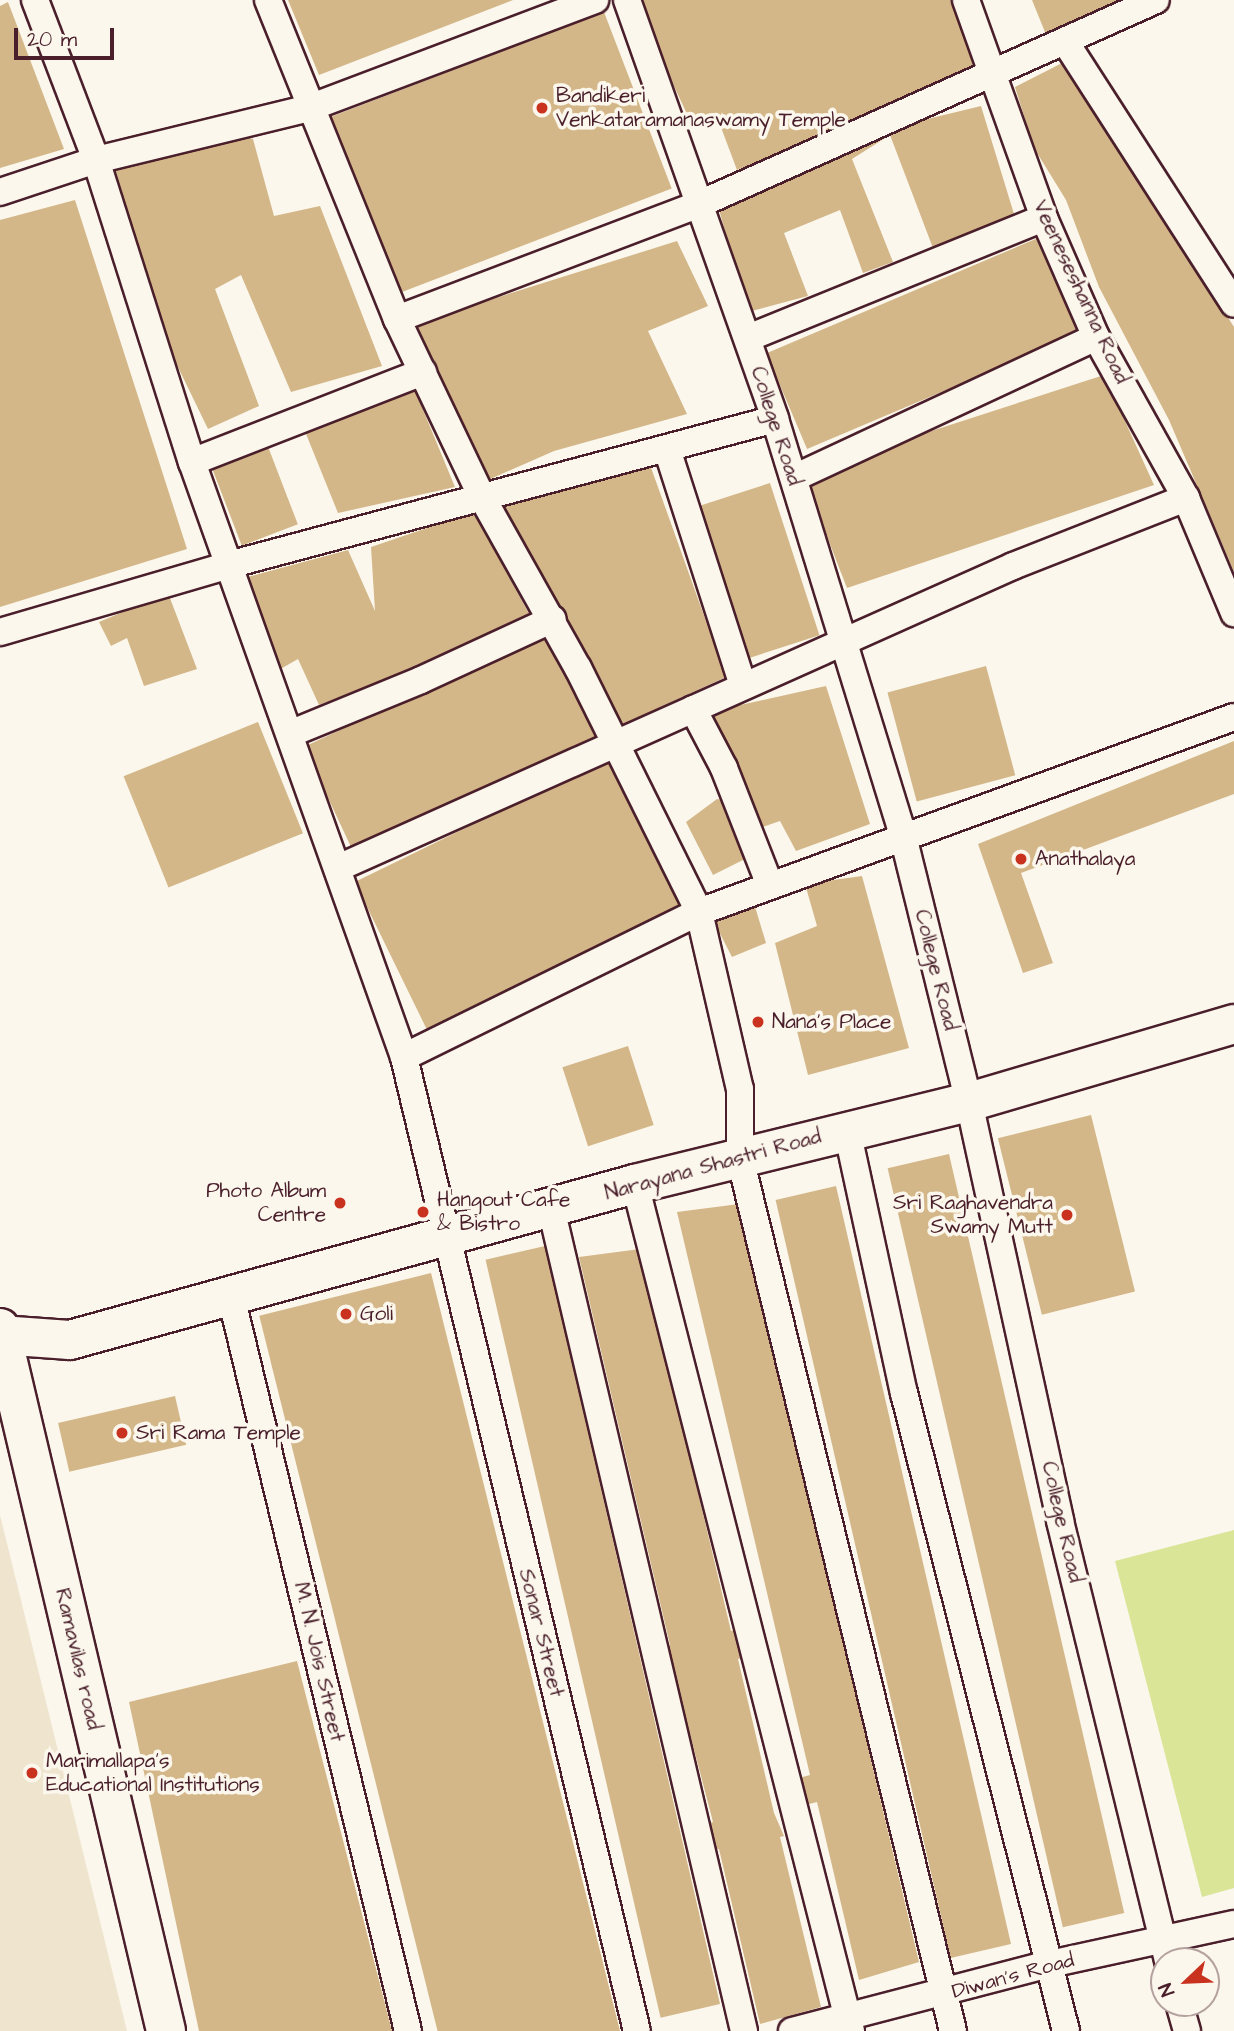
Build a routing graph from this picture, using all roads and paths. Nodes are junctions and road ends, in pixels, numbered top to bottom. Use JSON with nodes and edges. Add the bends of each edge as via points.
{"nodes":[{"id":1,"x":35,"y":0,"type":"edge"},
{"id":2,"x":268,"y":0,"type":"edge"},
{"id":3,"x":595,"y":0,"type":"edge"},
{"id":4,"x":627,"y":0,"type":"edge"},
{"id":5,"x":966,"y":0,"type":"edge"},
{"id":6,"x":1156,"y":0,"type":"edge"},
{"id":7,"x":1066,"y":43,"type":"junction"},
{"id":8,"x":993,"y":74,"type":"junction"},
{"id":9,"x":309,"y":108,"type":"junction"},
{"id":10,"x":96,"y":160,"type":"junction"},
{"id":11,"x":0,"y":192,"type":"edge"},
{"id":12,"x":702,"y":203,"type":"junction"},
{"id":13,"x":1044,"y":218,"type":"junction"},
{"id":14,"x":1234,"y":304,"type":"edge"},
{"id":15,"x":397,"y":319,"type":"junction"},
{"id":16,"x":1096,"y":337,"type":"junction"},
{"id":17,"x":748,"y":338,"type":"junction"},
{"id":18,"x":423,"y":372,"type":"junction"},
{"id":19,"x":775,"y":419,"type":"junction"},
{"id":20,"x":667,"y":449,"type":"junction"},
{"id":21,"x":192,"y":462,"type":"junction"},
{"id":22,"x":793,"y":478,"type":"junction"},
{"id":23,"x":1186,"y":498,"type":"junction"},
{"id":24,"x":483,"y":499,"type":"junction"},
{"id":25,"x":232,"y":564,"type":"junction"},
{"id":26,"x":1234,"y":613,"type":"edge"},
{"id":27,"x":553,"y":619,"type":"junction"},
{"id":28,"x":0,"y":632,"type":"edge"},
{"id":29,"x":843,"y":640,"type":"junction"},
{"id":30,"x":743,"y":686,"type":"junction"},
{"id":31,"x":693,"y":709,"type":"junction"},
{"id":32,"x":1234,"y":718,"type":"edge"},
{"id":33,"x":292,"y":733,"type":"junction"},
{"id":34,"x":616,"y":744,"type":"junction"},
{"id":35,"x":903,"y":836,"type":"junction"},
{"id":36,"x":338,"y":868,"type":"junction"},
{"id":37,"x":769,"y":883,"type":"junction"},
{"id":38,"x":699,"y":912,"type":"junction"},
{"id":39,"x":1234,"y":1024,"type":"edge"},
{"id":40,"x":404,"y":1057,"type":"junction"},
{"id":41,"x":969,"y":1102,"type":"junction"},
{"id":42,"x":847,"y":1130,"type":"junction"},
{"id":43,"x":740,"y":1158,"type":"junction"},
{"id":44,"x":635,"y":1184,"type":"junction"},
{"id":45,"x":551,"y":1208,"type":"junction"},
{"id":46,"x":445,"y":1235,"type":"junction"},
{"id":47,"x":230,"y":1292,"type":"junction"},
{"id":48,"x":1,"y":1333,"type":"edge"},
{"id":49,"x":70,"y":1340,"type":"junction"},
{"id":50,"x":6,"y":1390,"type":"edge"},
{"id":51,"x":1234,"y":1924,"type":"edge"},
{"id":52,"x":1164,"y":1947,"type":"edge"},
{"id":53,"x":1173,"y":1947,"type":"edge"},
{"id":54,"x":1150,"y":1952,"type":"edge"},
{"id":55,"x":1050,"y":1964,"type":"junction"},
{"id":56,"x":944,"y":1995,"type":"junction"},
{"id":57,"x":849,"y":2024,"type":"edge"},
{"id":58,"x":166,"y":2031,"type":"edge"},
{"id":59,"x":408,"y":2031,"type":"edge"},
{"id":60,"x":637,"y":2031,"type":"edge"},
{"id":61,"x":744,"y":2031,"type":"edge"},
{"id":62,"x":792,"y":2031,"type":"edge"},
{"id":63,"x":953,"y":2031,"type":"edge"},
{"id":64,"x":1066,"y":2031,"type":"edge"}],
"edges":[{"from":1,"to":10,"type":"street","name":"Sonar Street"},
{"from":2,"to":9,"type":"street"},
{"from":3,"to":9,"type":"street"},
{"from":4,"to":12,"type":"street","name":"College Road"},
{"from":5,"to":8,"type":"street","name":"Veeneseshanna Road"},
{"from":6,"to":7,"type":"street"},
{"from":7,"to":8,"type":"street"},
{"from":7,"to":14,"type":"street"},
{"from":8,"to":12,"type":"street"},
{"from":8,"to":13,"type":"street","name":"Veeneseshanna Road"},
{"from":9,"to":10,"type":"street"},
{"from":9,"to":15,"type":"street"},
{"from":10,"to":11,"type":"street"},
{"from":10,"to":21,"type":"street","name":"Sonar Street"},
{"from":12,"to":15,"type":"street"},
{"from":12,"to":17,"type":"street","name":"College Road"},
{"from":13,"to":16,"type":"street","name":"Veeneseshanna Road"},
{"from":13,"to":17,"type":"street"},
{"from":15,"to":18,"type":"street"},
{"from":16,"to":22,"type":"street"},
{"from":16,"to":23,"type":"street","name":"Veeneseshanna Road"},
{"from":17,"to":19,"type":"street","name":"College Road"},
{"from":18,"to":21,"type":"street"},
{"from":18,"to":24,"type":"street"},
{"from":19,"to":20,"type":"street"},
{"from":19,"to":22,"type":"street","name":"College Road"},
{"from":20,"to":24,"type":"street"},
{"from":20,"to":30,"type":"street"},
{"from":21,"to":25,"type":"street","name":"Sonar Street"},
{"from":22,"to":29,"type":"street","name":"College Road"},
{"from":23,"to":26,"type":"street","name":"Veeneseshanna Road"},
{"from":23,"to":29,"type":"street"},
{"from":24,"to":25,"type":"street"},
{"from":24,"to":27,"type":"street"},
{"from":25,"to":28,"type":"street"},
{"from":25,"to":33,"type":"street","name":"Sonar Street"},
{"from":27,"to":33,"type":"street"},
{"from":27,"to":34,"type":"street"},
{"from":29,"to":30,"type":"street"},
{"from":29,"to":35,"type":"street","name":"College Road"},
{"from":30,"to":31,"type":"street"},
{"from":31,"to":34,"type":"street"},
{"from":31,"to":37,"type":"street","via":[[724,768]]},
{"from":32,"to":35,"type":"street"},
{"from":33,"to":36,"type":"street","name":"Sonar Street"},
{"from":34,"to":36,"type":"street"},
{"from":34,"to":38,"type":"street"},
{"from":35,"to":37,"type":"street"},
{"from":35,"to":41,"type":"street","name":"College Road"},
{"from":36,"to":40,"type":"street","name":"Sonar Street"},
{"from":37,"to":38,"type":"street"},
{"from":38,"to":40,"type":"street"},
{"from":38,"to":43,"type":"street","via":[[740,1089]]},
{"from":39,"to":41,"type":"street","name":"Narayana Shastri Road"},
{"from":40,"to":46,"type":"street","name":"Sonar Street"},
{"from":41,"to":42,"type":"street","name":"Narayana Shastri Road"},
{"from":41,"to":52,"type":"street","name":"College Road","via":[[1060,1521]]},
{"from":42,"to":43,"type":"street","name":"Narayana Shastri Road"},
{"from":42,"to":55,"type":"street","via":[[904,1394]]},
{"from":43,"to":44,"type":"street","name":"Narayana Shastri Road"},
{"from":43,"to":56,"type":"street"},
{"from":44,"to":45,"type":"street","name":"Narayana Shastri Road"},
{"from":44,"to":57,"type":"street"},
{"from":45,"to":46,"type":"street","name":"Narayana Shastri Road"},
{"from":45,"to":61,"type":"street"},
{"from":46,"to":47,"type":"street","name":"Narayana Shastri Road"},
{"from":46,"to":60,"type":"street","name":"Sonar Street"},
{"from":47,"to":49,"type":"street","name":"Narayana Shastri Road"},
{"from":47,"to":59,"type":"street","name":"M. N. Jois Street"},
{"from":48,"to":49,"type":"street","name":"Narayana Shastri Road"},
{"from":48,"to":50,"type":"street","name":"Ramavilas road"},
{"from":49,"to":50,"type":"street","name":"Narayana Shastri Road"},
{"from":50,"to":58,"type":"street","name":"Ramavilas road"},
{"from":51,"to":53,"type":"street","name":"Diwan's Road"},
{"from":54,"to":55,"type":"street","name":"Diwan's Road"},
{"from":55,"to":56,"type":"street","name":"Diwan's Road"},
{"from":55,"to":64,"type":"street"},
{"from":56,"to":57,"type":"street","name":"Diwan's Road"},
{"from":56,"to":63,"type":"street"},
{"from":57,"to":62,"type":"street","name":"Diwan's Road"}]}
